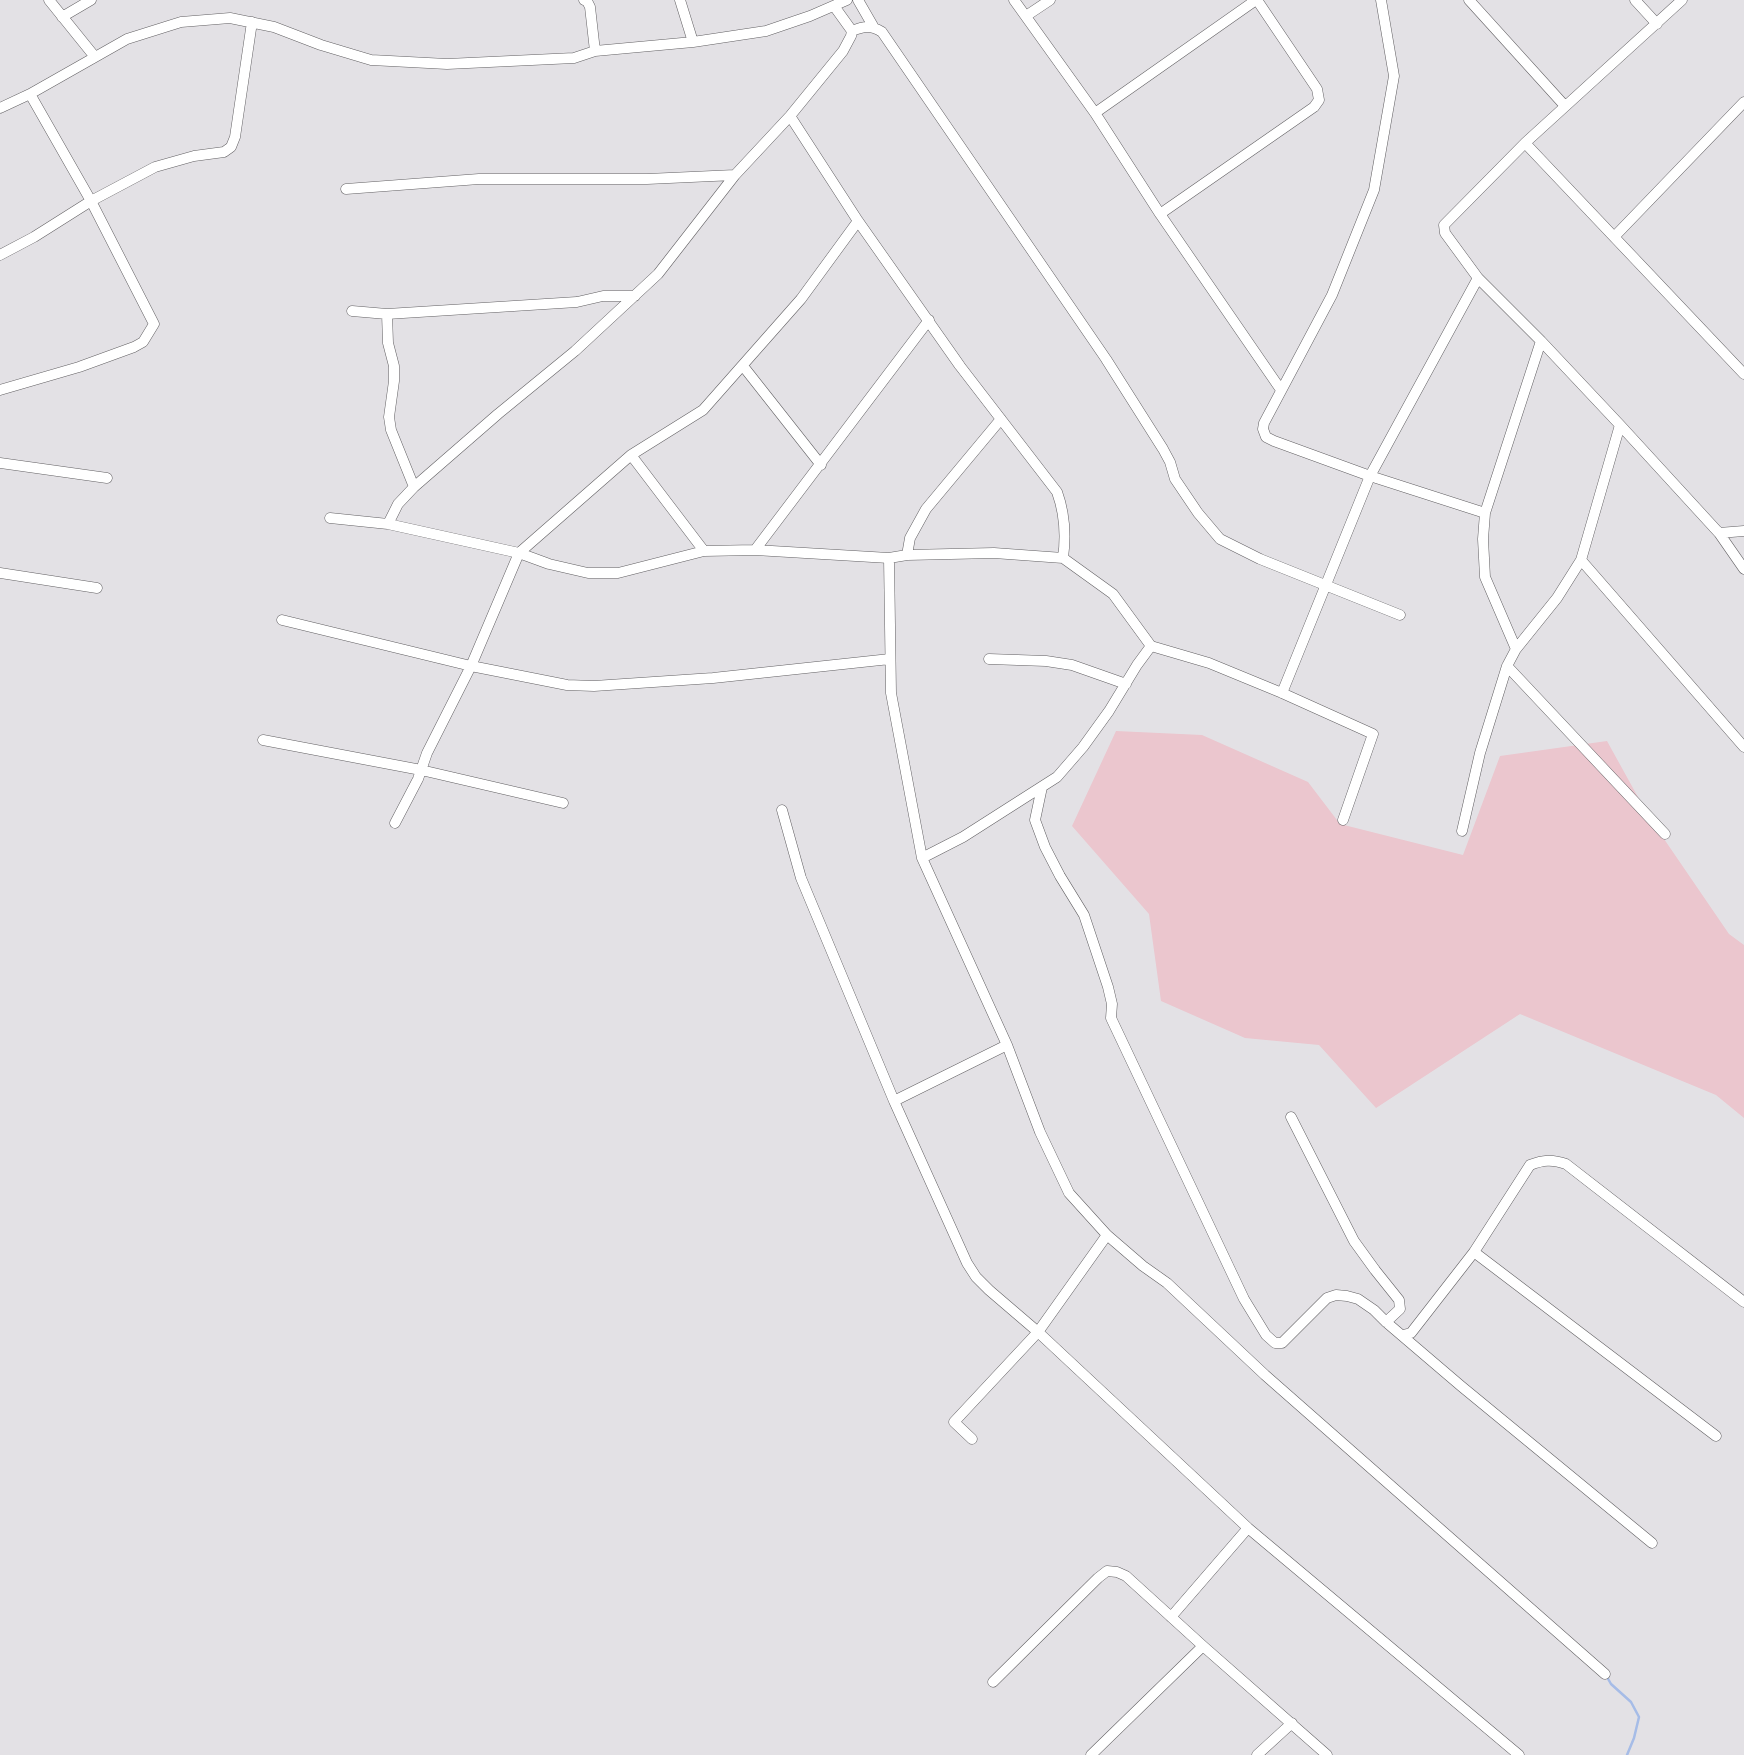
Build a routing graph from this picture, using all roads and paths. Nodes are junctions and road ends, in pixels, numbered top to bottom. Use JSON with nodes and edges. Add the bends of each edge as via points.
{"nodes":[{"id":1,"x":49,"y":0,"type":"edge"},
{"id":2,"x":91,"y":0,"type":"edge"},
{"id":3,"x":584,"y":0,"type":"edge"},
{"id":4,"x":680,"y":0,"type":"edge"},
{"id":5,"x":847,"y":0,"type":"edge"},
{"id":6,"x":858,"y":0,"type":"edge"},
{"id":7,"x":1014,"y":0,"type":"edge"},
{"id":8,"x":1050,"y":0,"type":"edge"},
{"id":9,"x":1256,"y":0,"type":"edge"},
{"id":10,"x":1381,"y":0,"type":"edge"},
{"id":11,"x":1469,"y":0,"type":"edge"},
{"id":12,"x":1635,"y":0,"type":"edge"},
{"id":13,"x":1682,"y":0,"type":"edge"},
{"id":14,"x":834,"y":6,"type":"junction"},
{"id":15,"x":1026,"y":16,"type":"junction"},
{"id":16,"x":62,"y":17,"type":"junction"},
{"id":17,"x":252,"y":22,"type":"junction"},
{"id":18,"x":1657,"y":24,"type":"junction"},
{"id":19,"x":873,"y":26,"type":"junction"},
{"id":20,"x":852,"y":31,"type":"junction"},
{"id":21,"x":693,"y":43,"type":"junction"},
{"id":22,"x":595,"y":51,"type":"junction"},
{"id":23,"x":95,"y":57,"type":"junction"},
{"id":24,"x":30,"y":94,"type":"junction"},
{"id":25,"x":1744,"y":103,"type":"edge"},
{"id":26,"x":1565,"y":106,"type":"junction"},
{"id":27,"x":0,"y":108,"type":"edge"},
{"id":28,"x":1095,"y":113,"type":"junction"},
{"id":29,"x":790,"y":116,"type":"junction"},
{"id":30,"x":1525,"y":143,"type":"junction"},
{"id":31,"x":735,"y":175,"type":"junction"},
{"id":32,"x":346,"y":188,"type":"dead end"},
{"id":33,"x":91,"y":201,"type":"junction"},
{"id":34,"x":1160,"y":214,"type":"junction"},
{"id":35,"x":858,"y":221,"type":"junction"},
{"id":36,"x":1614,"y":237,"type":"junction"},
{"id":37,"x":0,"y":255,"type":"edge"},
{"id":38,"x":1478,"y":278,"type":"junction"},
{"id":39,"x":635,"y":296,"type":"junction"},
{"id":40,"x":352,"y":311,"type":"dead end"},
{"id":41,"x":387,"y":314,"type":"junction"},
{"id":42,"x":929,"y":320,"type":"junction"},
{"id":43,"x":1541,"y":341,"type":"junction"},
{"id":44,"x":743,"y":366,"type":"junction"},
{"id":45,"x":1744,"y":374,"type":"edge"},
{"id":46,"x":0,"y":390,"type":"edge"},
{"id":47,"x":1281,"y":390,"type":"junction"},
{"id":48,"x":1001,"y":419,"type":"junction"},
{"id":49,"x":1620,"y":425,"type":"junction"},
{"id":50,"x":631,"y":455,"type":"junction"},
{"id":51,"x":0,"y":463,"type":"edge"},
{"id":52,"x":821,"y":465,"type":"junction"},
{"id":53,"x":1370,"y":476,"type":"junction"},
{"id":54,"x":107,"y":478,"type":"dead end"},
{"id":55,"x":414,"y":487,"type":"junction"},
{"id":56,"x":1485,"y":513,"type":"junction"},
{"id":57,"x":330,"y":518,"type":"dead end"},
{"id":58,"x":388,"y":524,"type":"junction"},
{"id":59,"x":1744,"y":531,"type":"edge"},
{"id":60,"x":1719,"y":533,"type":"junction"},
{"id":61,"x":755,"y":550,"type":"junction"},
{"id":62,"x":704,"y":551,"type":"junction"},
{"id":63,"x":519,"y":552,"type":"junction"},
{"id":64,"x":907,"y":555,"type":"junction"},
{"id":65,"x":889,"y":558,"type":"junction"},
{"id":66,"x":1063,"y":558,"type":"junction"},
{"id":67,"x":1581,"y":560,"type":"junction"},
{"id":68,"x":1744,"y":569,"type":"edge"},
{"id":69,"x":0,"y":573,"type":"edge"},
{"id":70,"x":1326,"y":584,"type":"junction"},
{"id":71,"x":97,"y":588,"type":"dead end"},
{"id":72,"x":1400,"y":615,"type":"dead end"},
{"id":73,"x":282,"y":620,"type":"dead end"},
{"id":74,"x":1151,"y":646,"type":"junction"},
{"id":75,"x":1516,"y":649,"type":"junction"},
{"id":76,"x":890,"y":659,"type":"junction"},
{"id":77,"x":989,"y":659,"type":"dead end"},
{"id":78,"x":471,"y":666,"type":"junction"},
{"id":79,"x":1507,"y":666,"type":"junction"},
{"id":80,"x":1126,"y":684,"type":"junction"},
{"id":81,"x":1282,"y":693,"type":"junction"},
{"id":82,"x":263,"y":740,"type":"dead end"},
{"id":83,"x":1744,"y":747,"type":"edge"},
{"id":84,"x":421,"y":770,"type":"junction"},
{"id":85,"x":1042,"y":787,"type":"junction"},
{"id":86,"x":563,"y":803,"type":"dead end"},
{"id":87,"x":782,"y":810,"type":"dead end"},
{"id":88,"x":1343,"y":820,"type":"dead end"},
{"id":89,"x":395,"y":823,"type":"dead end"},
{"id":90,"x":1462,"y":831,"type":"dead end"},
{"id":91,"x":1665,"y":834,"type":"dead end"},
{"id":92,"x":922,"y":858,"type":"junction"},
{"id":93,"x":1007,"y":1045,"type":"junction"},
{"id":94,"x":894,"y":1101,"type":"junction"},
{"id":95,"x":1291,"y":1117,"type":"dead end"},
{"id":96,"x":1107,"y":1235,"type":"junction"},
{"id":97,"x":1474,"y":1252,"type":"junction"},
{"id":98,"x":1744,"y":1302,"type":"edge"},
{"id":99,"x":1386,"y":1322,"type":"junction"},
{"id":100,"x":1038,"y":1332,"type":"junction"},
{"id":101,"x":1403,"y":1335,"type":"junction"},
{"id":102,"x":1716,"y":1436,"type":"dead end"},
{"id":103,"x":972,"y":1439,"type":"dead end"},
{"id":104,"x":1248,"y":1528,"type":"junction"},
{"id":105,"x":1652,"y":1543,"type":"dead end"},
{"id":106,"x":1171,"y":1617,"type":"junction"},
{"id":107,"x":1203,"y":1646,"type":"junction"},
{"id":108,"x":1605,"y":1674,"type":"dead end"},
{"id":109,"x":993,"y":1682,"type":"dead end"},
{"id":110,"x":1292,"y":1723,"type":"junction"},
{"id":111,"x":1091,"y":1755,"type":"edge"},
{"id":112,"x":1257,"y":1755,"type":"edge"},
{"id":113,"x":1327,"y":1755,"type":"edge"},
{"id":114,"x":1519,"y":1755,"type":"edge"}],
"edges":[{"from":1,"to":16,"type":"street"},
{"from":2,"to":16,"type":"street"},
{"from":3,"to":22,"type":"street","via":[[590,7]]},
{"from":4,"to":21,"type":"street"},
{"from":5,"to":14,"type":"street"},
{"from":6,"to":19,"type":"street"},
{"from":7,"to":15,"type":"street"},
{"from":8,"to":15,"type":"street"},
{"from":9,"to":28,"type":"street"},
{"from":9,"to":34,"type":"street","via":[[1317,89],[1318,100]]},
{"from":10,"to":47,"type":"street","via":[[1394,76],[1374,190],[1332,295]]},
{"from":11,"to":26,"type":"street"},
{"from":12,"to":18,"type":"street"},
{"from":13,"to":18,"type":"street"},
{"from":14,"to":20,"type":"street"},
{"from":14,"to":21,"type":"street","via":[[766,31]]},
{"from":15,"to":28,"type":"street"},
{"from":16,"to":23,"type":"street"},
{"from":17,"to":22,"type":"street","via":[[371,60],[447,64],[574,58]]},
{"from":17,"to":23,"type":"street","via":[[230,18],[181,22],[127,39]]},
{"from":17,"to":33,"type":"street","via":[[231,147],[155,167]]},
{"from":18,"to":26,"type":"street"},
{"from":19,"to":20,"type":"street"},
{"from":19,"to":70,"type":"street","via":[[882,32],[1105,359],[1198,513],[1233,547]]},
{"from":20,"to":29,"type":"street","via":[[843,51]]},
{"from":21,"to":22,"type":"street"},
{"from":23,"to":24,"type":"street"},
{"from":24,"to":27,"type":"street"},
{"from":24,"to":33,"type":"street"},
{"from":25,"to":36,"type":"street"},
{"from":26,"to":30,"type":"street"},
{"from":28,"to":34,"type":"street"},
{"from":29,"to":31,"type":"street"},
{"from":29,"to":35,"type":"street"},
{"from":30,"to":36,"type":"street"},
{"from":30,"to":38,"type":"street","via":[[1444,225]]},
{"from":31,"to":32,"type":"street","via":[[479,179]]},
{"from":31,"to":39,"type":"street","via":[[658,274]]},
{"from":33,"to":37,"type":"street"},
{"from":33,"to":46,"type":"street","via":[[154,324],[143,342],[134,347]]},
{"from":34,"to":47,"type":"street"},
{"from":35,"to":42,"type":"street"},
{"from":35,"to":44,"type":"street","via":[[801,299]]},
{"from":36,"to":45,"type":"street"},
{"from":38,"to":43,"type":"street"},
{"from":38,"to":53,"type":"street"},
{"from":39,"to":41,"type":"street"},
{"from":39,"to":55,"type":"street"},
{"from":40,"to":41,"type":"street"},
{"from":41,"to":55,"type":"street","via":[[394,366],[391,430]]},
{"from":42,"to":48,"type":"street"},
{"from":42,"to":52,"type":"street"},
{"from":43,"to":49,"type":"street"},
{"from":43,"to":56,"type":"street"},
{"from":44,"to":50,"type":"street","via":[[703,410]]},
{"from":44,"to":52,"type":"street"},
{"from":47,"to":53,"type":"street","via":[[1264,423],[1266,437]]},
{"from":48,"to":64,"type":"street","via":[[926,509],[910,538]]},
{"from":48,"to":66,"type":"street","via":[[1057,492],[1063,514]]},
{"from":49,"to":60,"type":"street"},
{"from":49,"to":67,"type":"street"},
{"from":50,"to":62,"type":"street"},
{"from":50,"to":63,"type":"street"},
{"from":51,"to":54,"type":"street"},
{"from":52,"to":61,"type":"street"},
{"from":53,"to":56,"type":"street"},
{"from":53,"to":70,"type":"street"},
{"from":55,"to":58,"type":"street"},
{"from":56,"to":75,"type":"street","via":[[1485,577]]},
{"from":57,"to":58,"type":"street"},
{"from":58,"to":63,"type":"street"},
{"from":59,"to":60,"type":"street"},
{"from":60,"to":68,"type":"street"},
{"from":61,"to":62,"type":"street"},
{"from":61,"to":65,"type":"street"},
{"from":62,"to":63,"type":"street","via":[[618,573],[588,573]]},
{"from":63,"to":78,"type":"street"},
{"from":64,"to":65,"type":"street"},
{"from":64,"to":66,"type":"street","via":[[994,553]]},
{"from":65,"to":76,"type":"street"},
{"from":66,"to":74,"type":"street","via":[[1113,594]]},
{"from":67,"to":75,"type":"street"},
{"from":67,"to":83,"type":"street"},
{"from":69,"to":71,"type":"street"},
{"from":70,"to":72,"type":"street"},
{"from":70,"to":81,"type":"street"},
{"from":73,"to":78,"type":"street"},
{"from":74,"to":80,"type":"street"},
{"from":74,"to":81,"type":"street","via":[[1209,663]]},
{"from":75,"to":79,"type":"street"},
{"from":76,"to":78,"type":"street","via":[[594,686]]},
{"from":76,"to":92,"type":"street","via":[[891,693]]},
{"from":77,"to":80,"type":"street","via":[[1072,665]]},
{"from":78,"to":84,"type":"street"},
{"from":79,"to":90,"type":"street"},
{"from":79,"to":91,"type":"street"},
{"from":80,"to":85,"type":"street","via":[[1083,747]]},
{"from":81,"to":88,"type":"street","via":[[1373,734]]},
{"from":82,"to":84,"type":"street"},
{"from":84,"to":86,"type":"street"},
{"from":84,"to":89,"type":"street"},
{"from":85,"to":92,"type":"street"},
{"from":85,"to":99,"type":"street","via":[[1035,820],[1084,915],[1108,986],[1111,1018],[1256,1320],[1275,1343],[1282,1343],[1327,1298],[1336,1295],[1359,1299]]},
{"from":87,"to":94,"type":"street","via":[[801,878]]},
{"from":92,"to":93,"type":"street"},
{"from":93,"to":94,"type":"street"},
{"from":93,"to":96,"type":"street","via":[[1069,1193]]},
{"from":94,"to":100,"type":"street","via":[[976,1278]]},
{"from":95,"to":99,"type":"street","via":[[1354,1241],[1399,1300],[1400,1309]]},
{"from":96,"to":100,"type":"street"},
{"from":96,"to":108,"type":"street","via":[[1167,1283]]},
{"from":97,"to":98,"type":"street","via":[[1530,1165],[1556,1161],[1566,1164]]},
{"from":97,"to":101,"type":"street","via":[[1411,1333]]},
{"from":97,"to":102,"type":"street"},
{"from":99,"to":101,"type":"street"},
{"from":100,"to":103,"type":"street","via":[[954,1422]]},
{"from":100,"to":104,"type":"street"},
{"from":101,"to":105,"type":"street"},
{"from":104,"to":106,"type":"street"},
{"from":104,"to":114,"type":"street"},
{"from":106,"to":107,"type":"street"},
{"from":106,"to":109,"type":"street","via":[[1126,1576],[1107,1571]]},
{"from":107,"to":110,"type":"street"},
{"from":107,"to":111,"type":"street"},
{"from":110,"to":112,"type":"street"},
{"from":110,"to":113,"type":"street"}]}
